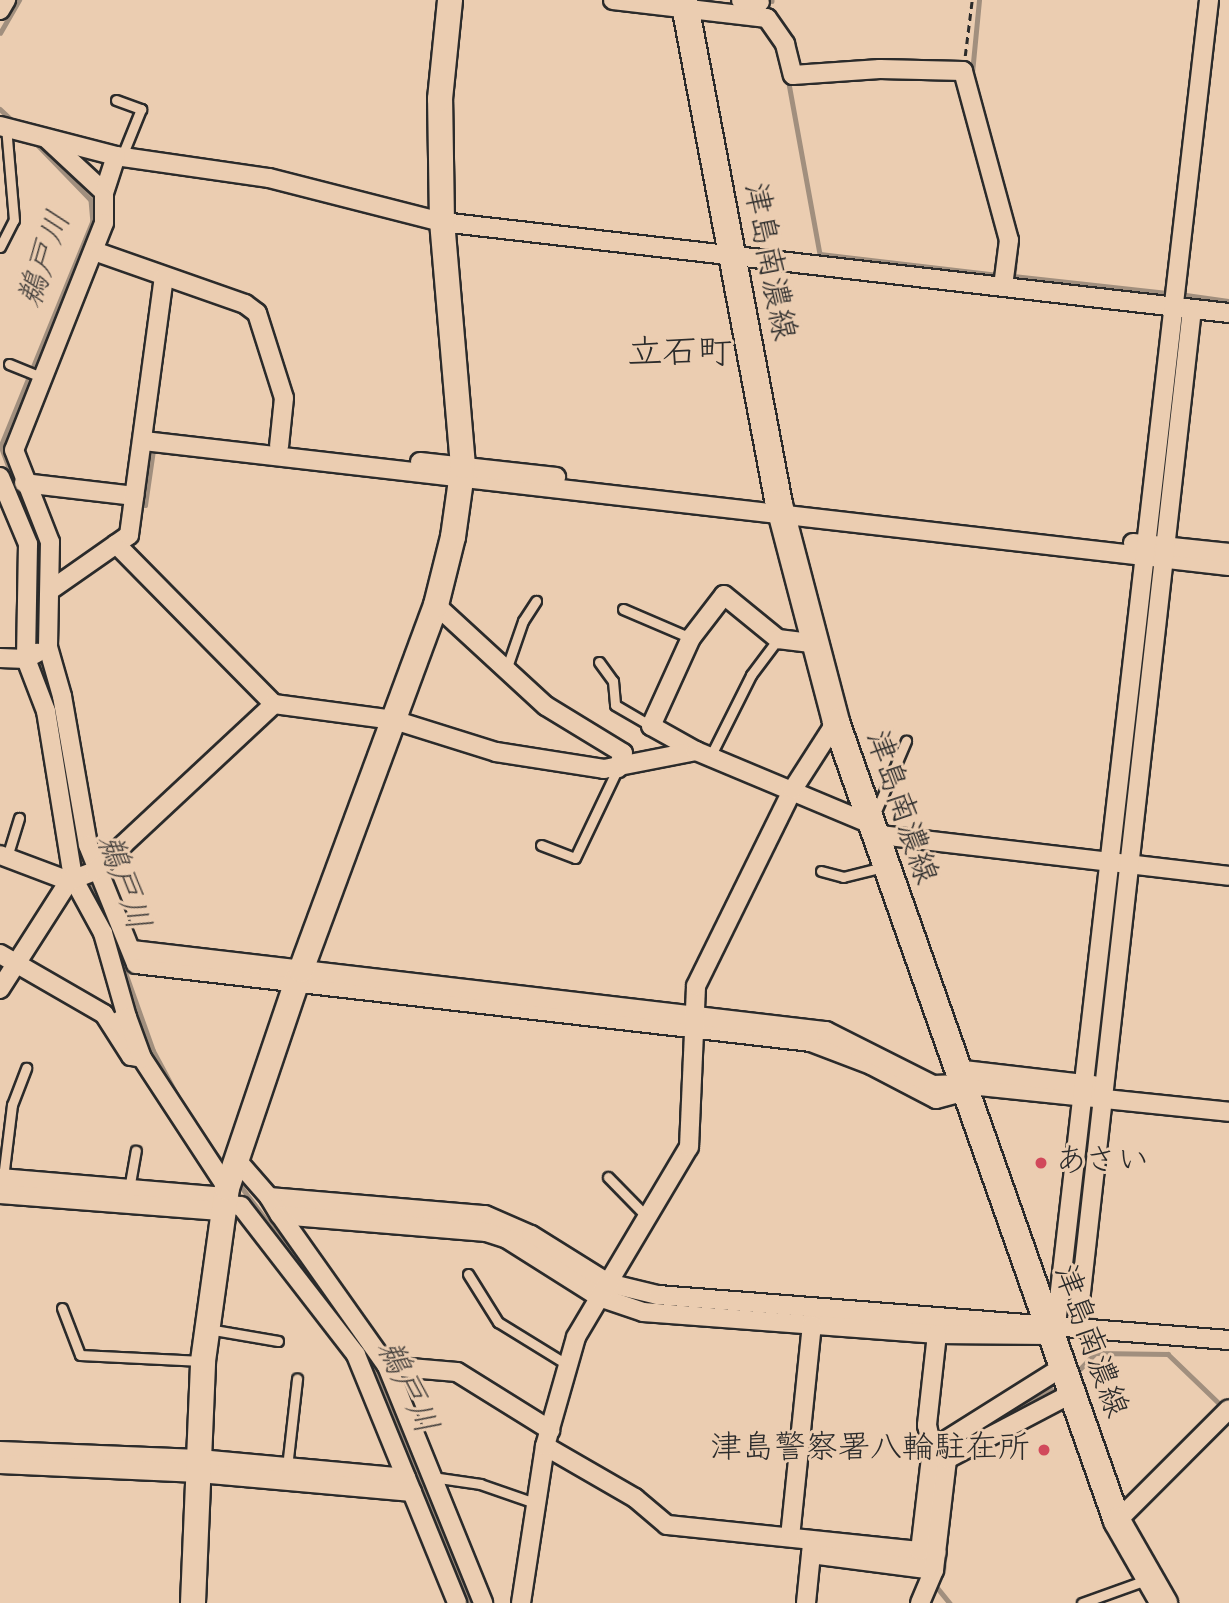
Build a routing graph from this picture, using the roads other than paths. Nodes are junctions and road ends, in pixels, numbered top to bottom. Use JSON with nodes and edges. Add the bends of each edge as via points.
{"nodes":[{"id":1,"x":6,"y":0,"type":"edge"},
{"id":2,"x":450,"y":0,"type":"edge"},
{"id":3,"x":613,"y":0,"type":"edge"},
{"id":4,"x":741,"y":0,"type":"edge"},
{"id":5,"x":1209,"y":0,"type":"edge"},
{"id":6,"x":685,"y":4,"type":"edge"},
{"id":7,"x":758,"y":6,"type":"edge"},
{"id":8,"x":0,"y":10,"type":"edge"},
{"id":9,"x":116,"y":100,"type":"dead end"},
{"id":10,"x":5,"y":127,"type":"edge"},
{"id":11,"x":41,"y":137,"type":"junction"},
{"id":12,"x":119,"y":156,"type":"junction"},
{"id":13,"x":104,"y":192,"type":"junction"},
{"id":14,"x":443,"y":222,"type":"junction"},
{"id":15,"x":0,"y":247,"type":"edge"},
{"id":16,"x":94,"y":251,"type":"junction"},
{"id":17,"x":732,"y":255,"type":"junction"},
{"id":18,"x":164,"y":277,"type":"junction"},
{"id":19,"x":1003,"y":286,"type":"junction"},
{"id":20,"x":1173,"y":306,"type":"junction"},
{"id":21,"x":1192,"y":309,"type":"junction"},
{"id":22,"x":1229,"y":313,"type":"edge"},
{"id":23,"x":9,"y":364,"type":"dead end"},
{"id":24,"x":38,"y":376,"type":"junction"},
{"id":25,"x":144,"y":436,"type":"junction"},
{"id":26,"x":279,"y":446,"type":"junction"},
{"id":27,"x":463,"y":473,"type":"junction"},
{"id":28,"x":0,"y":477,"type":"edge"},
{"id":29,"x":24,"y":483,"type":"junction"},
{"id":30,"x":134,"y":496,"type":"junction"},
{"id":31,"x":781,"y":509,"type":"junction"},
{"id":32,"x":116,"y":544,"type":"junction"},
{"id":33,"x":1144,"y":550,"type":"junction"},
{"id":34,"x":1163,"y":552,"type":"junction"},
{"id":35,"x":1229,"y":553,"type":"edge"},
{"id":36,"x":1229,"y":566,"type":"edge"},
{"id":37,"x":52,"y":589,"type":"junction"},
{"id":38,"x":536,"y":601,"type":"dead end"},
{"id":39,"x":436,"y":605,"type":"junction"},
{"id":40,"x":623,"y":609,"type":"dead end"},
{"id":41,"x":691,"y":638,"type":"junction"},
{"id":42,"x":778,"y":639,"type":"junction"},
{"id":43,"x":813,"y":643,"type":"junction"},
{"id":44,"x":37,"y":653,"type":"junction"},
{"id":45,"x":0,"y":658,"type":"edge"},
{"id":46,"x":599,"y":662,"type":"dead end"},
{"id":47,"x":506,"y":670,"type":"junction"},
{"id":48,"x":274,"y":704,"type":"junction"},
{"id":49,"x":394,"y":720,"type":"junction"},
{"id":50,"x":836,"y":722,"type":"junction"},
{"id":51,"x":651,"y":726,"type":"junction"},
{"id":52,"x":906,"y":741,"type":"dead end"},
{"id":53,"x":703,"y":754,"type":"junction"},
{"id":54,"x":618,"y":768,"type":"junction"},
{"id":55,"x":793,"y":789,"type":"junction"},
{"id":56,"x":19,"y":818,"type":"dead end"},
{"id":57,"x":870,"y":829,"type":"junction"},
{"id":58,"x":541,"y":845,"type":"dead end"},
{"id":59,"x":3,"y":856,"type":"edge"},
{"id":60,"x":1119,"y":864,"type":"junction"},
{"id":61,"x":883,"y":867,"type":"junction"},
{"id":62,"x":821,"y":871,"type":"dead end"},
{"id":63,"x":81,"y":875,"type":"junction"},
{"id":64,"x":1229,"y":876,"type":"edge"},
{"id":65,"x":0,"y":941,"type":"edge"},
{"id":66,"x":0,"y":954,"type":"edge"},
{"id":67,"x":19,"y":959,"type":"junction"},
{"id":68,"x":299,"y":977,"type":"junction"},
{"id":69,"x":0,"y":989,"type":"edge"},
{"id":70,"x":119,"y":1021,"type":"junction"},
{"id":71,"x":694,"y":1024,"type":"junction"},
{"id":72,"x":26,"y":1068,"type":"dead end"},
{"id":73,"x":959,"y":1082,"type":"junction"},
{"id":74,"x":1084,"y":1090,"type":"junction"},
{"id":75,"x":1103,"y":1092,"type":"junction"},
{"id":76,"x":1229,"y":1100,"type":"edge"},
{"id":77,"x":1229,"y":1112,"type":"edge"},
{"id":78,"x":136,"y":1151,"type":"dead end"},
{"id":79,"x":608,"y":1177,"type":"dead end"},
{"id":80,"x":1,"y":1183,"type":"edge"},
{"id":81,"x":228,"y":1187,"type":"junction"},
{"id":82,"x":129,"y":1189,"type":"junction"},
{"id":83,"x":269,"y":1197,"type":"junction"},
{"id":84,"x":280,"y":1215,"type":"junction"},
{"id":85,"x":648,"y":1218,"type":"junction"},
{"id":86,"x":468,"y":1274,"type":"dead end"},
{"id":87,"x":603,"y":1290,"type":"junction"},
{"id":88,"x":62,"y":1308,"type":"dead end"},
{"id":89,"x":812,"y":1325,"type":"junction"},
{"id":90,"x":207,"y":1328,"type":"junction"},
{"id":91,"x":1077,"y":1328,"type":"junction"},
{"id":92,"x":1048,"y":1331,"type":"junction"},
{"id":93,"x":937,"y":1334,"type":"junction"},
{"id":94,"x":1229,"y":1340,"type":"edge"},
{"id":95,"x":278,"y":1341,"type":"dead end"},
{"id":96,"x":203,"y":1361,"type":"junction"},
{"id":97,"x":568,"y":1365,"type":"junction"},
{"id":98,"x":387,"y":1366,"type":"junction"},
{"id":99,"x":1061,"y":1368,"type":"junction"},
{"id":100,"x":298,"y":1379,"type":"dead end"},
{"id":101,"x":1071,"y":1394,"type":"junction"},
{"id":102,"x":1227,"y":1416,"type":"edge"},
{"id":103,"x":548,"y":1438,"type":"junction"},
{"id":104,"x":932,"y":1449,"type":"junction"},
{"id":105,"x":0,"y":1451,"type":"edge"},
{"id":106,"x":0,"y":1464,"type":"edge"},
{"id":107,"x":199,"y":1466,"type":"junction"},
{"id":108,"x":288,"y":1467,"type":"junction"},
{"id":109,"x":432,"y":1477,"type":"junction"},
{"id":110,"x":409,"y":1485,"type":"junction"},
{"id":111,"x":535,"y":1503,"type":"junction"},
{"id":112,"x":1117,"y":1521,"type":"junction"},
{"id":113,"x":790,"y":1537,"type":"junction"},
{"id":114,"x":812,"y":1547,"type":"junction"},
{"id":115,"x":930,"y":1558,"type":"junction"},
{"id":116,"x":1149,"y":1579,"type":"junction"},
{"id":117,"x":193,"y":1603,"type":"edge"},
{"id":118,"x":457,"y":1603,"type":"edge"},
{"id":119,"x":483,"y":1603,"type":"edge"},
{"id":120,"x":521,"y":1603,"type":"edge"},
{"id":121,"x":806,"y":1603,"type":"edge"},
{"id":122,"x":920,"y":1603,"type":"edge"},
{"id":123,"x":1082,"y":1603,"type":"edge"},
{"id":124,"x":1164,"y":1603,"type":"edge"}],
"edges":[{"from":1,"to":8,"type":"street"},
{"from":2,"to":14,"type":"street","via":[[440,99]]},
{"from":3,"to":6,"type":"street"},
{"from":4,"to":7,"type":"street"},
{"from":5,"to":20,"type":"street"},
{"from":6,"to":7,"type":"street"},
{"from":6,"to":17,"type":"main road","name":"津島南濃線"},
{"from":7,"to":19,"type":"street","via":[[785,44],[793,75],[880,69],[963,71],[1009,240]]},
{"from":9,"to":12,"type":"lane","via":[[141,109]]},
{"from":10,"to":11,"type":"street"},
{"from":10,"to":15,"type":"lane","via":[[13,220]]},
{"from":11,"to":12,"type":"street"},
{"from":11,"to":13,"type":"street"},
{"from":12,"to":13,"type":"street"},
{"from":12,"to":14,"type":"street","via":[[270,178]]},
{"from":13,"to":16,"type":"street","via":[[104,223]]},
{"from":14,"to":17,"type":"street"},
{"from":14,"to":27,"type":"street"},
{"from":16,"to":18,"type":"street"},
{"from":16,"to":24,"type":"street"},
{"from":17,"to":19,"type":"street"},
{"from":17,"to":31,"type":"main road","name":"津島南濃線"},
{"from":18,"to":25,"type":"street"},
{"from":18,"to":26,"type":"street","via":[[245,304],[257,313],[284,398]]},
{"from":19,"to":20,"type":"street"},
{"from":20,"to":21,"type":"street"},
{"from":20,"to":33,"type":"street"},
{"from":21,"to":22,"type":"street"},
{"from":21,"to":34,"type":"street"},
{"from":23,"to":24,"type":"lane"},
{"from":24,"to":29,"type":"street","via":[[15,439],[16,464]]},
{"from":25,"to":26,"type":"street"},
{"from":25,"to":27,"type":"street"},
{"from":25,"to":30,"type":"street"},
{"from":26,"to":27,"type":"street"},
{"from":27,"to":31,"type":"street"},
{"from":27,"to":39,"type":"street"},
{"from":28,"to":44,"type":"street","via":[[28,544]]},
{"from":29,"to":30,"type":"street"},
{"from":29,"to":37,"type":"street","via":[[50,541]]},
{"from":30,"to":32,"type":"street","via":[[129,535]]},
{"from":31,"to":33,"type":"street"},
{"from":31,"to":43,"type":"main road","name":"津島南濃線"},
{"from":32,"to":37,"type":"street"},
{"from":32,"to":48,"type":"street"},
{"from":33,"to":34,"type":"street"},
{"from":33,"to":60,"type":"street"},
{"from":34,"to":35,"type":"street"},
{"from":34,"to":36,"type":"street"},
{"from":34,"to":60,"type":"street"},
{"from":37,"to":44,"type":"street"},
{"from":38,"to":47,"type":"lane","via":[[523,621]]},
{"from":39,"to":47,"type":"street"},
{"from":39,"to":49,"type":"street"},
{"from":40,"to":41,"type":"lane"},
{"from":41,"to":42,"type":"street","via":[[724,595]]},
{"from":41,"to":51,"type":"street"},
{"from":42,"to":43,"type":"street"},
{"from":42,"to":53,"type":"lane"},
{"from":43,"to":50,"type":"main road","name":"津島南濃線"},
{"from":44,"to":45,"type":"street"},
{"from":44,"to":63,"type":"street"},
{"from":44,"to":63,"type":"street","via":[[62,696]]},
{"from":46,"to":51,"type":"lane","via":[[613,681],[615,705]]},
{"from":47,"to":54,"type":"street","via":[[545,706],[623,753]]},
{"from":48,"to":49,"type":"street"},
{"from":48,"to":63,"type":"street"},
{"from":49,"to":54,"type":"street","via":[[496,752]]},
{"from":49,"to":68,"type":"street"},
{"from":50,"to":55,"type":"street"},
{"from":50,"to":57,"type":"main road","name":"津島南濃線"},
{"from":51,"to":53,"type":"street"},
{"from":52,"to":57,"type":"lane"},
{"from":53,"to":54,"type":"street"},
{"from":53,"to":55,"type":"street"},
{"from":54,"to":58,"type":"lane","via":[[575,858]]},
{"from":55,"to":57,"type":"street"},
{"from":55,"to":71,"type":"street","via":[[696,986]]},
{"from":56,"to":59,"type":"lane"},
{"from":57,"to":60,"type":"street"},
{"from":57,"to":61,"type":"main road","name":"津島南濃線"},
{"from":59,"to":63,"type":"street"},
{"from":60,"to":64,"type":"street"},
{"from":60,"to":74,"type":"street"},
{"from":60,"to":75,"type":"street"},
{"from":61,"to":62,"type":"lane","via":[[843,877]]},
{"from":61,"to":73,"type":"main road","name":"津島南濃線"},
{"from":63,"to":67,"type":"street"},
{"from":63,"to":68,"type":"street","via":[[132,950]]},
{"from":63,"to":70,"type":"street","via":[[103,933]]},
{"from":65,"to":67,"type":"street"},
{"from":66,"to":67,"type":"street"},
{"from":67,"to":69,"type":"street"},
{"from":67,"to":70,"type":"street"},
{"from":68,"to":71,"type":"street"},
{"from":68,"to":81,"type":"street"},
{"from":70,"to":81,"type":"street","via":[[131,1056],[142,1058]]},
{"from":71,"to":73,"type":"street","via":[[826,1031],[933,1085]]},
{"from":71,"to":85,"type":"street","via":[[689,1147]]},
{"from":72,"to":80,"type":"lane","via":[[12,1105]]},
{"from":73,"to":74,"type":"street"},
{"from":73,"to":92,"type":"main road","name":"津島南濃線"},
{"from":74,"to":75,"type":"street"},
{"from":74,"to":92,"type":"street","via":[[1057,1316]]},
{"from":75,"to":76,"type":"street"},
{"from":75,"to":77,"type":"street"},
{"from":75,"to":91,"type":"street"},
{"from":78,"to":82,"type":"lane"},
{"from":79,"to":85,"type":"lane"},
{"from":80,"to":81,"type":"street"},
{"from":80,"to":82,"type":"street"},
{"from":81,"to":82,"type":"street"},
{"from":81,"to":83,"type":"street"},
{"from":81,"to":90,"type":"street"},
{"from":81,"to":110,"type":"street","via":[[356,1354]]},
{"from":83,"to":84,"type":"street"},
{"from":83,"to":87,"type":"street","via":[[485,1215],[531,1235]]},
{"from":84,"to":87,"type":"street","via":[[486,1232]]},
{"from":84,"to":98,"type":"street"},
{"from":85,"to":87,"type":"street"},
{"from":86,"to":97,"type":"lane","via":[[498,1322]]},
{"from":87,"to":89,"type":"street","via":[[643,1312]]},
{"from":87,"to":92,"type":"street"},
{"from":87,"to":97,"type":"street","via":[[576,1336]]},
{"from":88,"to":96,"type":"lane","via":[[80,1355]]},
{"from":89,"to":93,"type":"street"},
{"from":89,"to":113,"type":"street"},
{"from":90,"to":95,"type":"lane"},
{"from":90,"to":96,"type":"street"},
{"from":91,"to":92,"type":"street"},
{"from":91,"to":94,"type":"street"},
{"from":92,"to":93,"type":"street"},
{"from":92,"to":99,"type":"main road","name":"津島南濃線"},
{"from":93,"to":104,"type":"street","via":[[927,1425]]},
{"from":96,"to":107,"type":"street"},
{"from":97,"to":103,"type":"street"},
{"from":98,"to":103,"type":"street","via":[[457,1372]]},
{"from":98,"to":109,"type":"street"},
{"from":99,"to":101,"type":"main road","name":"津島南濃線"},
{"from":99,"to":104,"type":"street","via":[[1039,1386]]},
{"from":100,"to":108,"type":"lane"},
{"from":101,"to":112,"type":"main road","name":"津島南濃線"},
{"from":101,"to":115,"type":"street","via":[[947,1459]]},
{"from":102,"to":112,"type":"street"},
{"from":103,"to":111,"type":"street"},
{"from":103,"to":113,"type":"street","via":[[667,1525]]},
{"from":104,"to":115,"type":"street"},
{"from":105,"to":107,"type":"street"},
{"from":106,"to":107,"type":"street"},
{"from":107,"to":108,"type":"street"},
{"from":107,"to":110,"type":"street"},
{"from":107,"to":117,"type":"street"},
{"from":108,"to":110,"type":"street"},
{"from":109,"to":111,"type":"lane","via":[[480,1484]]},
{"from":109,"to":119,"type":"street"},
{"from":110,"to":118,"type":"street"},
{"from":111,"to":120,"type":"street"},
{"from":112,"to":116,"type":"main road","name":"津島南濃線"},
{"from":113,"to":114,"type":"street"},
{"from":114,"to":115,"type":"street"},
{"from":114,"to":121,"type":"street"},
{"from":115,"to":122,"type":"street"},
{"from":116,"to":123,"type":"lane"},
{"from":116,"to":124,"type":"main road","name":"津島南濃線"}]}
